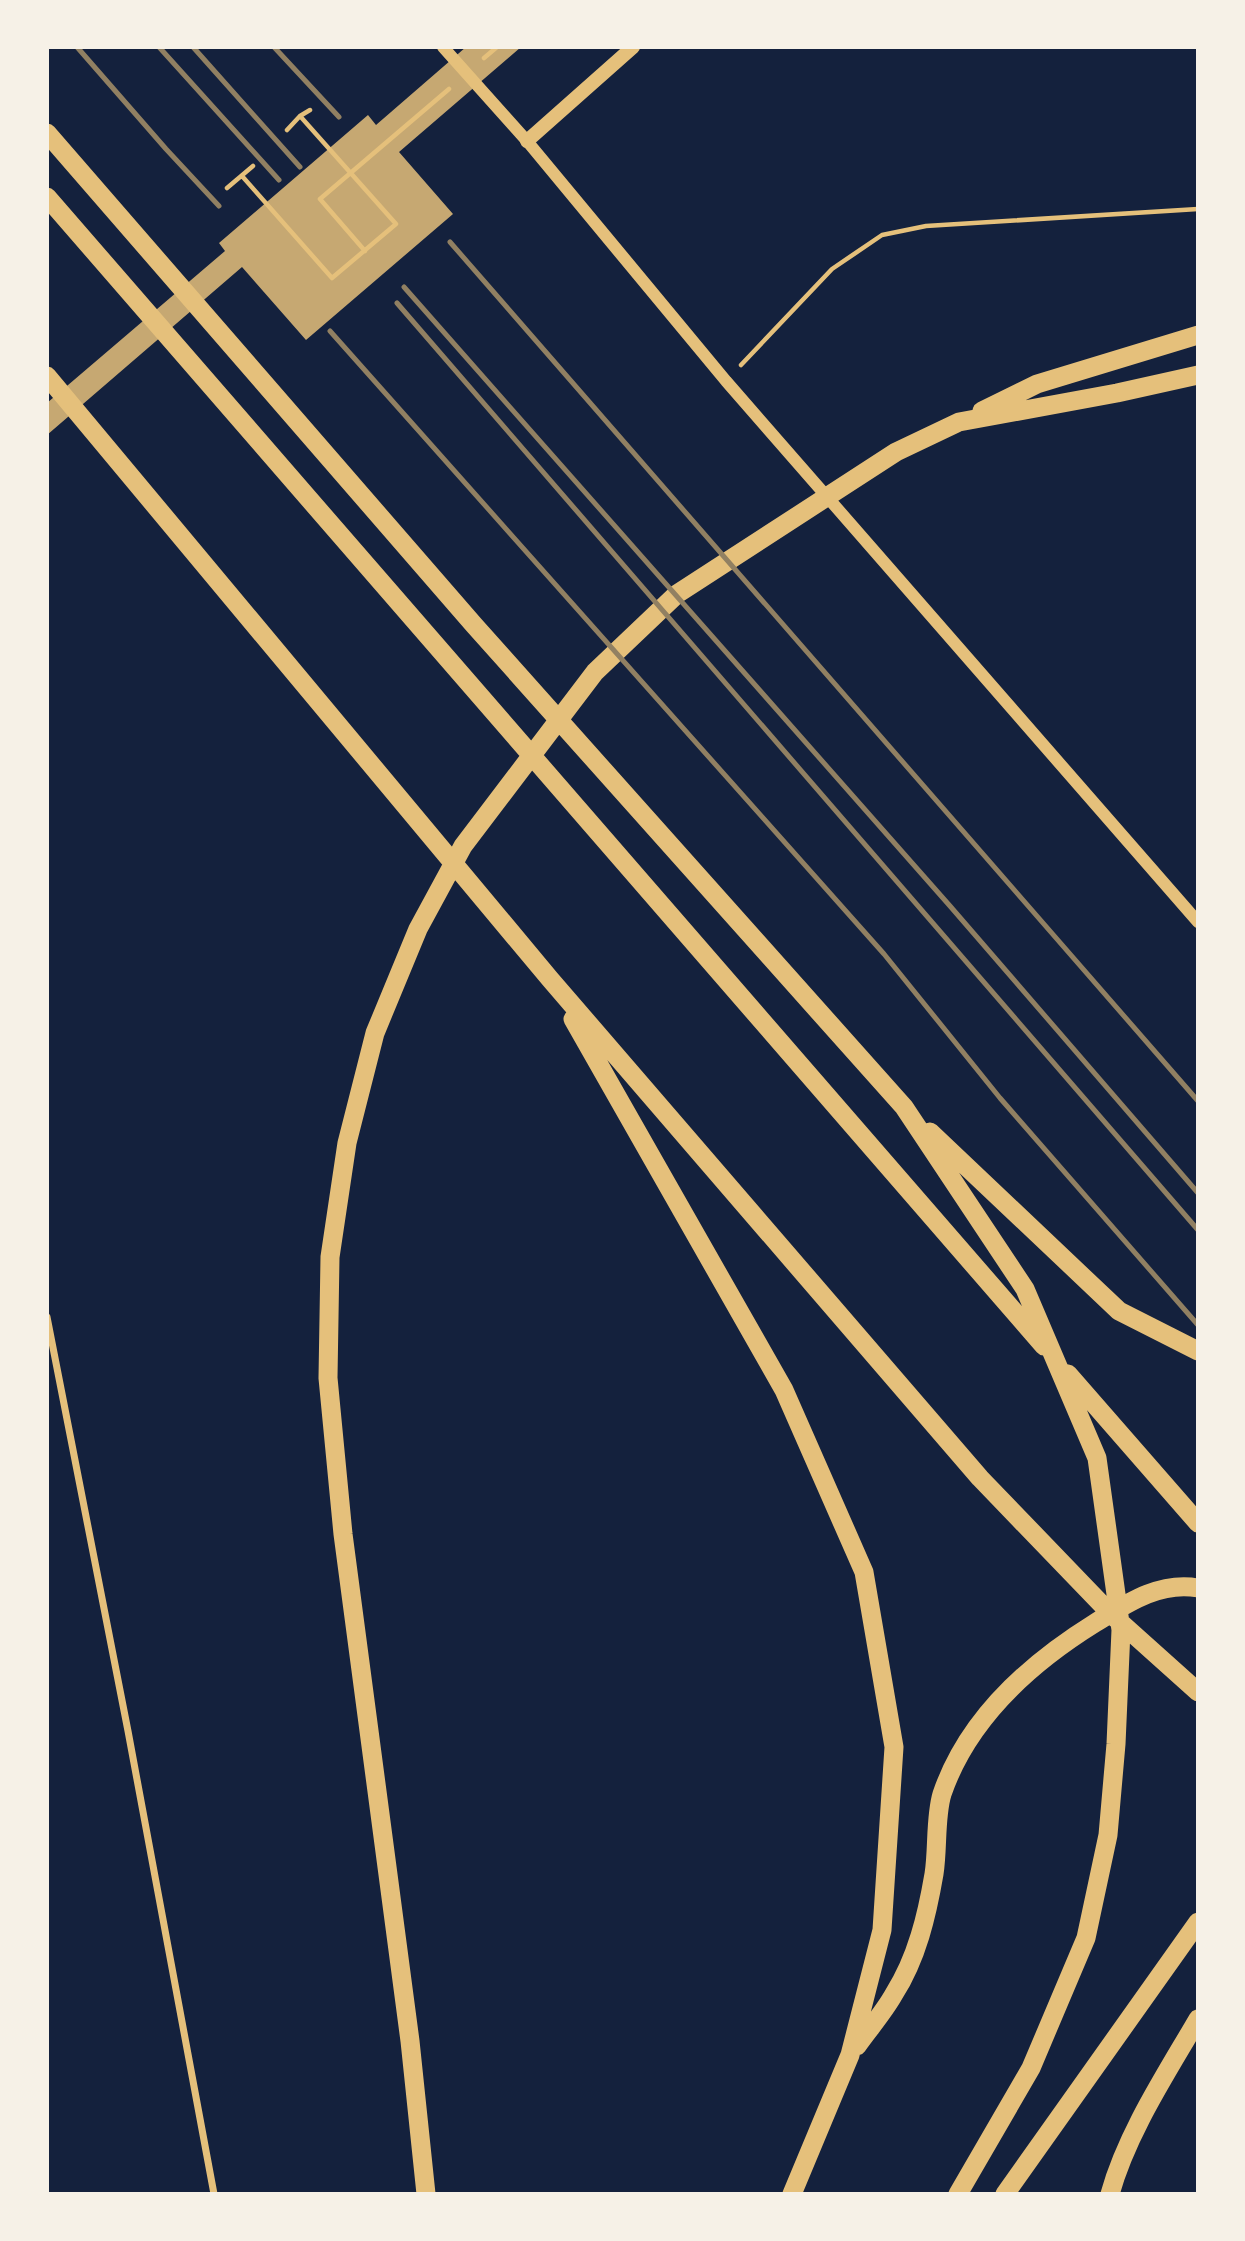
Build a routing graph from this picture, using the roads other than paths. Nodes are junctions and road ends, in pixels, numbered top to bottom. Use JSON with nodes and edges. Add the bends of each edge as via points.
{"nodes":[{"id":1,"x":443,"y":47,"type":"edge"},
{"id":2,"x":633,"y":47,"type":"edge"},
{"id":3,"x":47,"y":133,"type":"edge"},
{"id":4,"x":527,"y":141,"type":"junction"},
{"id":5,"x":47,"y":197,"type":"edge"},
{"id":6,"x":1198,"y":335,"type":"edge"},
{"id":7,"x":1198,"y":375,"type":"edge"},
{"id":8,"x":47,"y":376,"type":"edge"},
{"id":9,"x":959,"y":422,"type":"junction"},
{"id":10,"x":1198,"y":922,"type":"edge"},
{"id":11,"x":550,"y":979,"type":"junction"},
{"id":12,"x":904,"y":1107,"type":"junction"},
{"id":13,"x":47,"y":1317,"type":"edge"},
{"id":14,"x":1198,"y":1351,"type":"edge"},
{"id":15,"x":1198,"y":1523,"type":"edge"},
{"id":16,"x":1198,"y":1588,"type":"edge"},
{"id":17,"x":1111,"y":1614,"type":"junction"},
{"id":18,"x":1198,"y":1692,"type":"edge"},
{"id":19,"x":1198,"y":1922,"type":"edge"},
{"id":20,"x":1198,"y":2019,"type":"edge"},
{"id":21,"x":850,"y":2055,"type":"junction"},
{"id":22,"x":214,"y":2194,"type":"edge"},
{"id":23,"x":426,"y":2194,"type":"edge"},
{"id":24,"x":792,"y":2194,"type":"edge"},
{"id":25,"x":958,"y":2194,"type":"edge"},
{"id":26,"x":1006,"y":2194,"type":"edge"},
{"id":27,"x":1110,"y":2194,"type":"edge"}],
"edges":[{"from":1,"to":4,"type":"street"},
{"from":2,"to":4,"type":"main road"},
{"from":3,"to":12,"type":"highway","via":[[474,625]]},
{"from":4,"to":10,"type":"street","via":[[726,381]]},
{"from":5,"to":15,"type":"highway"},
{"from":6,"to":9,"type":"highway","via":[[1037,384]]},
{"from":7,"to":9,"type":"highway"},
{"from":8,"to":11,"type":"highway"},
{"from":9,"to":23,"type":"highway","via":[[896,452],[677,593],[595,672],[463,846],[418,929],[375,1033],[347,1143],[330,1257],[328,1378],[343,1534]]},
{"from":11,"to":17,"type":"highway","via":[[979,1478]]},
{"from":11,"to":21,"type":"highway","via":[[783,1390],[864,1572],[894,1747],[881,1930]]},
{"from":12,"to":14,"type":"highway","via":[[1119,1311]]},
{"from":12,"to":25,"type":"highway","via":[[1025,1289],[1097,1458],[1121,1630],[1108,1835],[1086,1938],[1031,2068]]},
{"from":13,"to":22,"type":"street"},
{"from":16,"to":17,"type":"highway","via":[[1144,1594]]},
{"from":17,"to":18,"type":"highway"},
{"from":17,"to":21,"type":"highway","via":[[1063,1644],[997,1700],[962,1750],[942,1796],[935,1871],[923,1930],[895,1993]]},
{"from":19,"to":26,"type":"highway"},
{"from":20,"to":27,"type":"highway","via":[[1155,2092]]},
{"from":21,"to":24,"type":"highway"}]}
